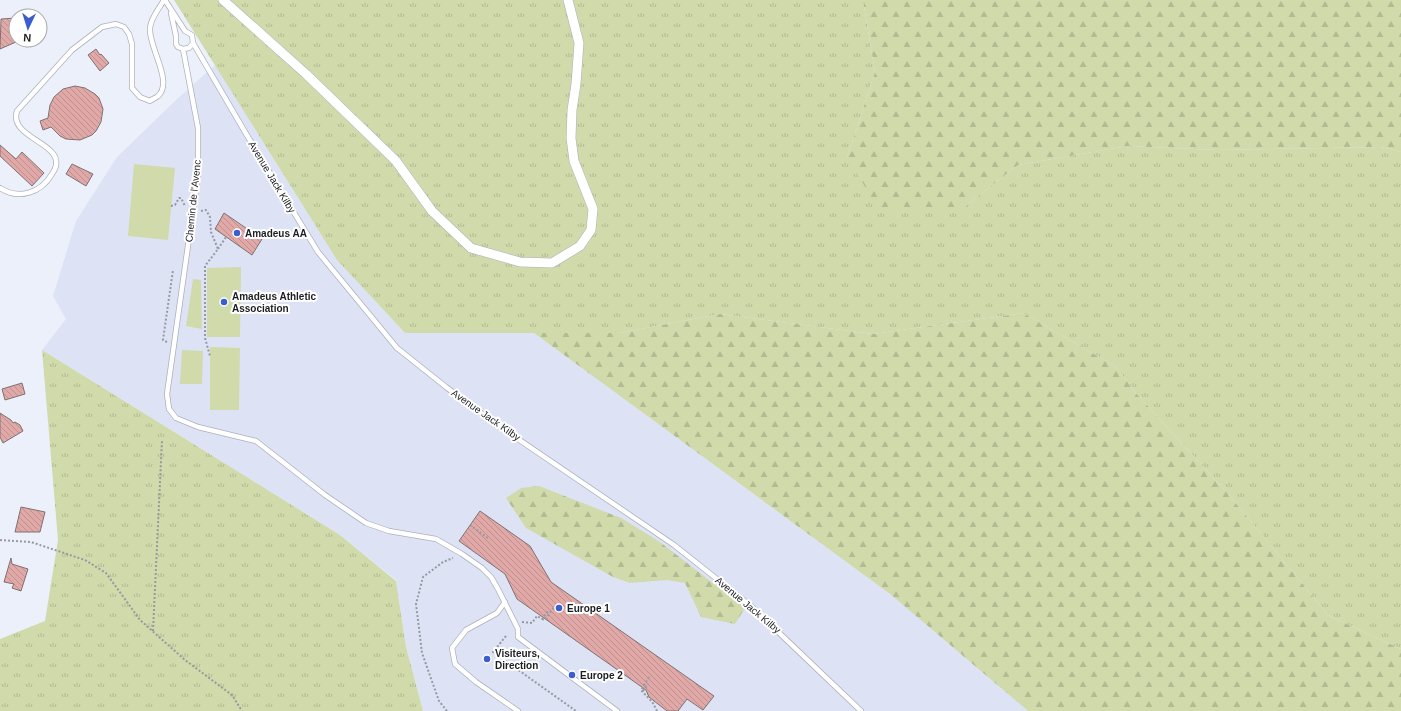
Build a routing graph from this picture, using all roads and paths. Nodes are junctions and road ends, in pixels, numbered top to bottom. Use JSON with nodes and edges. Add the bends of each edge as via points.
{"nodes":[{"id":1,"x":164,"y":0,"type":"edge"},
{"id":2,"x":223,"y":0,"type":"edge"},
{"id":3,"x":568,"y":0,"type":"edge"},
{"id":4,"x":170,"y":9,"type":"junction"},
{"id":5,"x":185,"y":31,"type":"junction"},
{"id":6,"x":176,"y":36,"type":"junction"},
{"id":7,"x":193,"y":43,"type":"junction"},
{"id":8,"x":183,"y":49,"type":"junction"},
{"id":9,"x":0,"y":188,"type":"edge"},
{"id":10,"x":171,"y":206,"type":"dead end"},
{"id":11,"x":186,"y":209,"type":"dead end"},
{"id":12,"x":200,"y":211,"type":"dead end"},
{"id":13,"x":226,"y":236,"type":"dead end"},
{"id":14,"x":218,"y":248,"type":"junction"},
{"id":15,"x":173,"y":270,"type":"dead end"},
{"id":16,"x":167,"y":341,"type":"dead end"},
{"id":17,"x":210,"y":356,"type":"dead end"},
{"id":18,"x":162,"y":440,"type":"dead end"},
{"id":19,"x":470,"y":525,"type":"dead end"},
{"id":20,"x":489,"y":538,"type":"dead end"},
{"id":21,"x":0,"y":540,"type":"edge"},
{"id":22,"x":462,"y":554,"type":"junction"},
{"id":23,"x":505,"y":602,"type":"junction"},
{"id":24,"x":554,"y":607,"type":"dead end"},
{"id":25,"x":548,"y":611,"type":"dead end"},
{"id":26,"x":542,"y":619,"type":"junction"},
{"id":27,"x":518,"y":622,"type":"dead end"},
{"id":28,"x":153,"y":631,"type":"junction"},
{"id":29,"x":506,"y":636,"type":"dead end"},
{"id":30,"x":649,"y":677,"type":"dead end"},
{"id":31,"x":648,"y":684,"type":"dead end"},
{"id":32,"x":643,"y":691,"type":"junction"},
{"id":33,"x":242,"y":711,"type":"edge"},
{"id":34,"x":447,"y":711,"type":"edge"},
{"id":35,"x":518,"y":711,"type":"edge"},
{"id":36,"x":576,"y":711,"type":"edge"},
{"id":37,"x":617,"y":711,"type":"edge"},
{"id":38,"x":657,"y":711,"type":"edge"},
{"id":39,"x":861,"y":711,"type":"edge"}],
"edges":[{"from":1,"to":4,"type":"lane","name":"Avenue Jack Kilby"},
{"from":1,"to":9,"type":"lane","via":[[150,28],[150,39],[163,75],[163,87],[159,95],[150,101],[140,97],[132,88],[132,44],[124,27],[116,24],[102,27],[72,50],[15,116],[21,129],[55,155],[57,162],[50,178],[40,189],[30,193],[14,194]]},
{"from":2,"to":3,"type":"street","via":[[306,74],[396,161],[432,211],[471,248],[520,262],[552,263],[580,246],[591,230],[593,209],[574,162],[571,138],[579,43]]},
{"from":4,"to":5,"type":"lane","name":"Avenue Jack Kilby"},
{"from":4,"to":6,"type":"lane","name":"Avenue Jack Kilby"},
{"from":5,"to":6,"type":"lane","via":[[178,32]]},
{"from":5,"to":7,"type":"lane","name":"Avenue Jack Kilby","via":[[192,35]]},
{"from":6,"to":8,"type":"lane","name":"Avenue Jack Kilby","via":[[176,44]]},
{"from":7,"to":8,"type":"lane","via":[[189,48]]},
{"from":7,"to":39,"type":"lane","name":"Avenue Jack Kilby","via":[[318,252],[397,348],[496,424],[674,545],[751,606]]},
{"from":8,"to":22,"type":"lane","name":"Chemin de l'Avenc","via":[[198,128],[198,175],[166,394],[169,410],[176,418],[198,427],[256,441],[325,495],[366,523],[389,531],[436,539]]},
{"from":10,"to":11,"type":"path","via":[[180,198]]},
{"from":12,"to":14,"type":"path","via":[[206,210],[210,217],[211,232]]},
{"from":13,"to":14,"type":"path"},
{"from":14,"to":17,"type":"path","via":[[205,266],[205,338]]},
{"from":15,"to":16,"type":"path","via":[[163,340]]},
{"from":18,"to":28,"type":"path"},
{"from":19,"to":20,"type":"path"},
{"from":21,"to":28,"type":"path","via":[[31,542],[85,560],[106,573],[140,620]]},
{"from":22,"to":23,"type":"lane","name":"Chemin de l'Avenc","via":[[491,577]]},
{"from":22,"to":34,"type":"path","via":[[443,562],[423,577],[416,604],[422,652],[439,701]]},
{"from":23,"to":35,"type":"lane","via":[[497,613],[466,630],[452,648],[455,664]]},
{"from":23,"to":37,"type":"lane","name":"Chemin de l'Avenc","via":[[518,628],[518,637]]},
{"from":24,"to":26,"type":"path","via":[[545,620]]},
{"from":25,"to":26,"type":"path"},
{"from":26,"to":27,"type":"path","via":[[537,616],[532,623]]},
{"from":28,"to":33,"type":"path","via":[[185,660],[232,695]]},
{"from":29,"to":36,"type":"path","via":[[493,652]]},
{"from":30,"to":32,"type":"path","via":[[641,690]]},
{"from":31,"to":32,"type":"path"},
{"from":32,"to":38,"type":"path","via":[[654,703]]}]}
